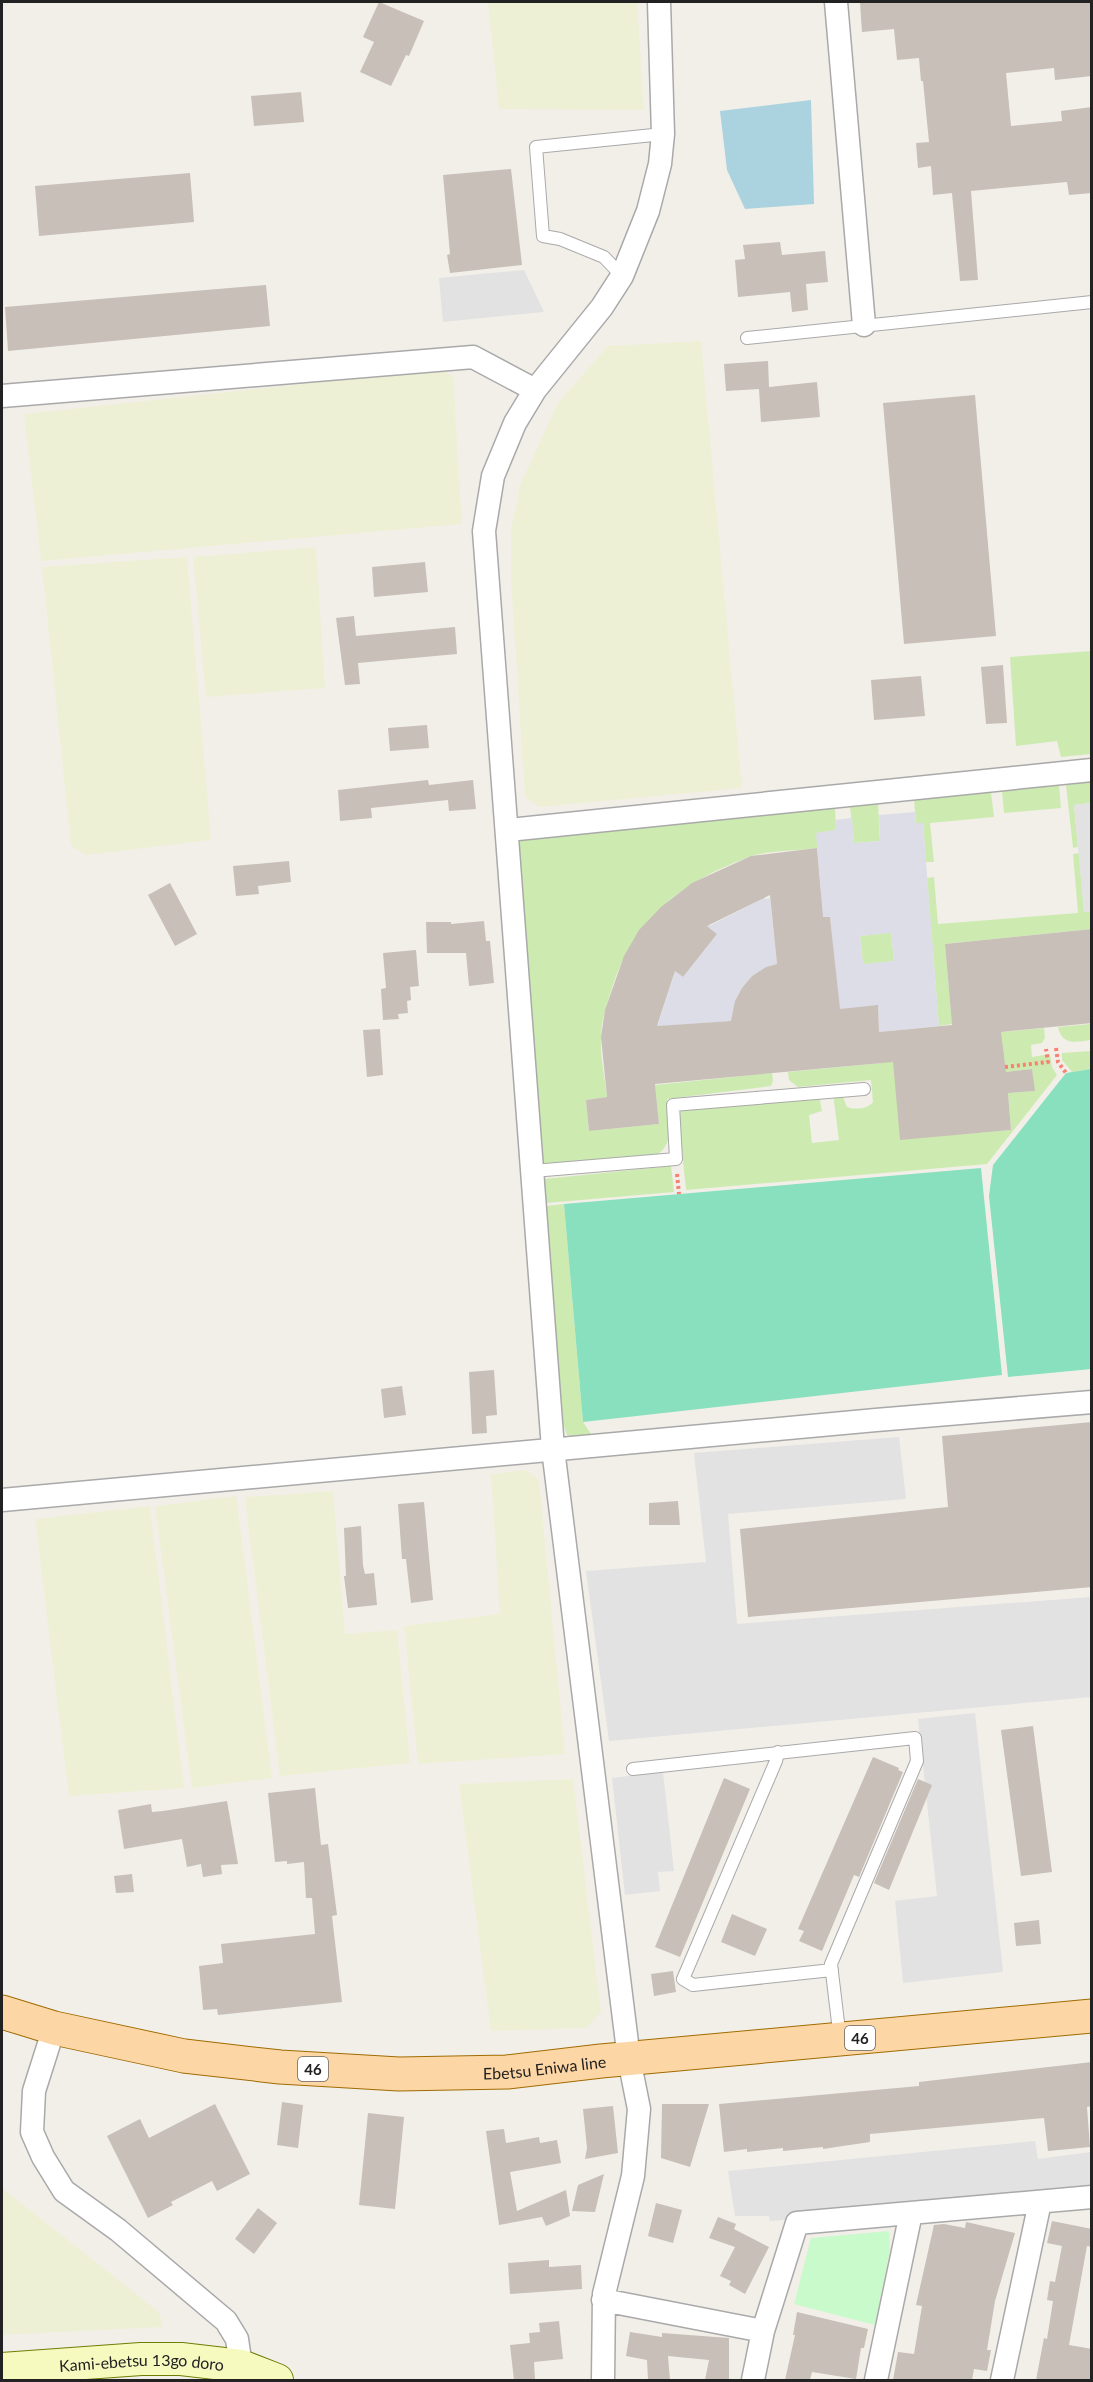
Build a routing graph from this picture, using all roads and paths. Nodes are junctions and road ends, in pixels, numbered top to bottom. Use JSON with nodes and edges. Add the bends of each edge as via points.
{"nodes":[{"id":1,"x":659,"y":2,"type":"edge"},
{"id":2,"x":836,"y":2,"type":"edge"},
{"id":3,"x":663,"y":134,"type":"junction"},
{"id":4,"x":622,"y":276,"type":"junction"},
{"id":5,"x":1092,"y":302,"type":"edge"},
{"id":6,"x":864,"y":325,"type":"junction"},
{"id":7,"x":747,"y":338,"type":"dead end"},
{"id":8,"x":535,"y":390,"type":"junction"},
{"id":9,"x":2,"y":396,"type":"edge"},
{"id":10,"x":1092,"y":770,"type":"edge"},
{"id":11,"x":508,"y":830,"type":"junction"},
{"id":12,"x":1046,"y":1048,"type":"dead end"},
{"id":13,"x":1056,"y":1048,"type":"dead end"},
{"id":14,"x":1005,"y":1067,"type":"dead end"},
{"id":15,"x":1066,"y":1073,"type":"dead end"},
{"id":16,"x":864,"y":1089,"type":"dead end"},
{"id":17,"x":533,"y":1171,"type":"junction"},
{"id":18,"x":1092,"y":1402,"type":"edge"},
{"id":19,"x":553,"y":1449,"type":"junction"},
{"id":20,"x":2,"y":1500,"type":"edge"},
{"id":21,"x":778,"y":1752,"type":"junction"},
{"id":22,"x":633,"y":1768,"type":"dead end"},
{"id":23,"x":832,"y":1970,"type":"junction"},
{"id":24,"x":2,"y":2012,"type":"edge"},
{"id":25,"x":1092,"y":2016,"type":"edge"},
{"id":26,"x":54,"y":2028,"type":"junction"},
{"id":27,"x":840,"y":2040,"type":"junction"},
{"id":28,"x":629,"y":2059,"type":"junction"},
{"id":29,"x":1092,"y":2198,"type":"edge"},
{"id":30,"x":1040,"y":2202,"type":"junction"},
{"id":31,"x":911,"y":2213,"type":"junction"},
{"id":32,"x":603,"y":2300,"type":"junction"},
{"id":33,"x":764,"y":2331,"type":"junction"},
{"id":34,"x":241,"y":2366,"type":"junction"},
{"id":35,"x":2,"y":2369,"type":"edge"},
{"id":36,"x":277,"y":2380,"type":"edge"},
{"id":37,"x":603,"y":2380,"type":"edge"},
{"id":38,"x":753,"y":2380,"type":"edge"},
{"id":39,"x":876,"y":2380,"type":"edge"},
{"id":40,"x":1002,"y":2380,"type":"edge"}],
"edges":[{"from":1,"to":3,"type":"street"},
{"from":2,"to":6,"type":"street"},
{"from":3,"to":4,"type":"street","via":[[648,211]]},
{"from":3,"to":4,"type":"lane","via":[[536,147],[543,236],[604,257]]},
{"from":4,"to":8,"type":"street"},
{"from":5,"to":6,"type":"lane"},
{"from":6,"to":7,"type":"lane"},
{"from":8,"to":9,"type":"street","via":[[473,357]]},
{"from":8,"to":11,"type":"street","via":[[515,423],[493,476],[484,531]]},
{"from":10,"to":11,"type":"street"},
{"from":11,"to":17,"type":"street"},
{"from":12,"to":14,"type":"path","via":[[1048,1062]]},
{"from":13,"to":15,"type":"path","via":[[1058,1062]]},
{"from":16,"to":17,"type":"lane","via":[[673,1105],[676,1158]]},
{"from":17,"to":19,"type":"street"},
{"from":18,"to":19,"type":"street"},
{"from":19,"to":20,"type":"street"},
{"from":19,"to":28,"type":"street"},
{"from":21,"to":22,"type":"lane"},
{"from":21,"to":23,"type":"lane","via":[[915,1738],[917,1761],[831,1964]]},
{"from":21,"to":23,"type":"lane","via":[[683,1979],[693,1985]]},
{"from":23,"to":27,"type":"lane"},
{"from":24,"to":26,"type":"main road","name":"Ebetsu Eniwa line","number":"46"},
{"from":25,"to":27,"type":"main road","name":"Ebetsu Eniwa line","number":"46"},
{"from":26,"to":28,"type":"main road","name":"Ebetsu Eniwa line","number":"46","via":[[184,2056],[399,2074],[507,2072]]},
{"from":26,"to":34,"type":"street","via":[[34,2091],[32,2132],[43,2157],[64,2191],[118,2230],[226,2320],[237,2339]]},
{"from":27,"to":28,"type":"main road","name":"Ebetsu Eniwa line","number":"46"},
{"from":28,"to":32,"type":"street","via":[[639,2109],[633,2176]]},
{"from":29,"to":30,"type":"street"},
{"from":30,"to":31,"type":"street"},
{"from":30,"to":40,"type":"street"},
{"from":31,"to":33,"type":"street","via":[[797,2223]]},
{"from":31,"to":39,"type":"street"},
{"from":32,"to":33,"type":"street"},
{"from":32,"to":37,"type":"street"},
{"from":33,"to":38,"type":"street"},
{"from":34,"to":35,"type":"street","name":"Kami-ebetsu 13go doro","via":[[163,2358]]},
{"from":34,"to":36,"type":"street","name":"Kami-ebetsu 13go doro"}]}
